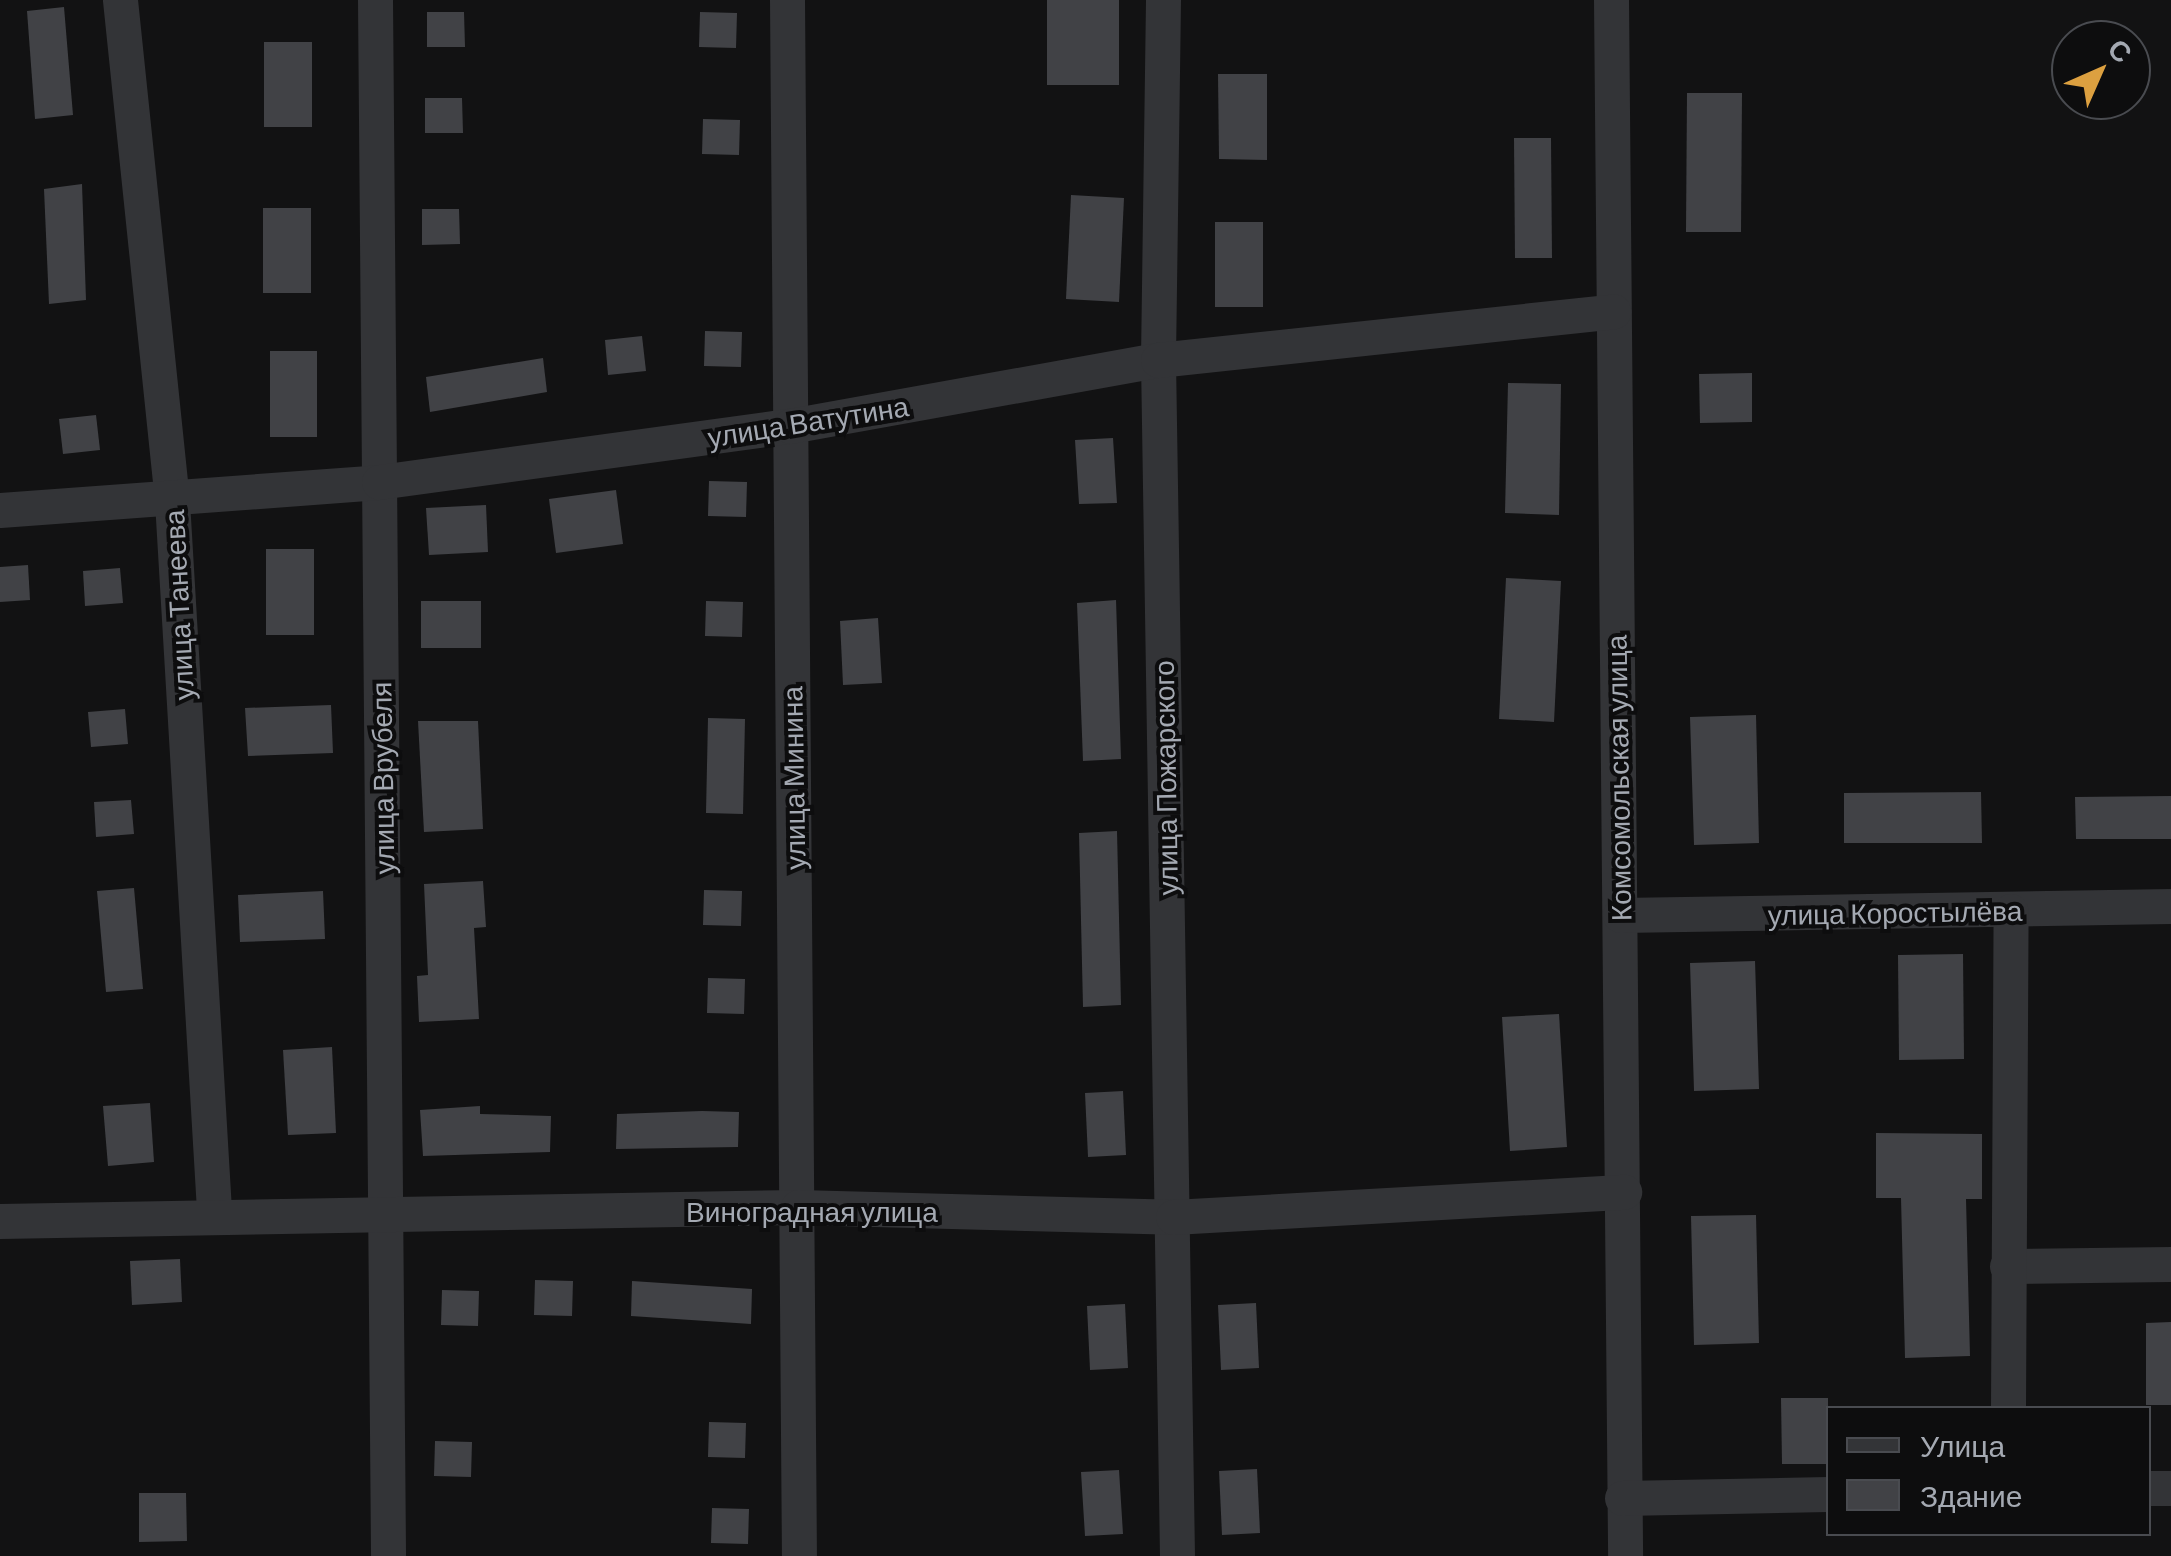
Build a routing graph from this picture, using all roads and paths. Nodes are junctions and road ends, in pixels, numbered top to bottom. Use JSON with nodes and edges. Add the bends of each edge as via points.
{"nodes":[{"id":1,"x":120,"y":0,"type":"edge"},
{"id":2,"x":375,"y":0,"type":"edge"},
{"id":3,"x":787,"y":0,"type":"edge"},
{"id":4,"x":1164,"y":0,"type":"edge"},
{"id":5,"x":1611,"y":0,"type":"edge"},
{"id":6,"x":1613,"y":310,"type":"junction"},
{"id":7,"x":1158,"y":360,"type":"junction"},
{"id":8,"x":790,"y":426,"type":"junction"},
{"id":9,"x":379,"y":482,"type":"junction"},
{"id":10,"x":172,"y":501,"type":"junction"},
{"id":11,"x":0,"y":510,"type":"edge"},
{"id":12,"x":2171,"y":906,"type":"edge"},
{"id":13,"x":2012,"y":912,"type":"junction"},
{"id":14,"x":1620,"y":915,"type":"junction"},
{"id":15,"x":1624,"y":1192,"type":"junction"},
{"id":16,"x":798,"y":1207,"type":"junction"},
{"id":17,"x":214,"y":1211,"type":"junction"},
{"id":18,"x":386,"y":1216,"type":"junction"},
{"id":19,"x":1172,"y":1218,"type":"junction"},
{"id":20,"x":0,"y":1220,"type":"edge"},
{"id":21,"x":2171,"y":1264,"type":"edge"},
{"id":22,"x":2006,"y":1266,"type":"junction"},
{"id":23,"x":2008,"y":1406,"type":"edge"},
{"id":24,"x":1826,"y":1494,"type":"edge"},
{"id":25,"x":1622,"y":1498,"type":"junction"},
{"id":26,"x":388,"y":1556,"type":"edge"},
{"id":27,"x":799,"y":1556,"type":"edge"},
{"id":28,"x":1177,"y":1556,"type":"edge"},
{"id":29,"x":1625,"y":1556,"type":"edge"}],
"edges":[{"from":1,"to":10,"type":"street","name":"улица Танеева"},
{"from":2,"to":9,"type":"street","name":"улица Врубеля"},
{"from":3,"to":8,"type":"street","name":"улица Минина"},
{"from":4,"to":7,"type":"street","name":"улица Пожарского"},
{"from":5,"to":6,"type":"street","name":"Комсомольская улица"},
{"from":6,"to":7,"type":"street","name":"улица Ватутина"},
{"from":6,"to":14,"type":"street","name":"Комсомольская улица"},
{"from":7,"to":8,"type":"street","name":"улица Ватутина"},
{"from":7,"to":19,"type":"street","name":"улица Пожарского"},
{"from":8,"to":9,"type":"street","name":"улица Ватутина"},
{"from":8,"to":16,"type":"street","name":"улица Минина"},
{"from":9,"to":10,"type":"street","name":"улица Ватутина"},
{"from":9,"to":18,"type":"street","name":"улица Врубеля"},
{"from":10,"to":11,"type":"street","name":"улица Ватутина"},
{"from":10,"to":17,"type":"street","name":"улица Танеева"},
{"from":12,"to":13,"type":"street","name":"улица Коростылёва"},
{"from":13,"to":14,"type":"street","name":"улица Коростылёва"},
{"from":13,"to":22,"type":"street"},
{"from":14,"to":15,"type":"street","name":"Комсомольская улица"},
{"from":15,"to":19,"type":"street","name":"Виноградная улица"},
{"from":15,"to":25,"type":"street","name":"Комсомольская улица"},
{"from":16,"to":18,"type":"street","name":"Виноградная улица"},
{"from":16,"to":19,"type":"street","name":"Виноградная улица"},
{"from":16,"to":27,"type":"street","name":"улица Минина"},
{"from":17,"to":18,"type":"street","name":"Виноградная улица"},
{"from":17,"to":20,"type":"street","name":"Виноградная улица"},
{"from":18,"to":26,"type":"street","name":"улица Врубеля"},
{"from":19,"to":28,"type":"street","name":"улица Пожарского"},
{"from":21,"to":22,"type":"street"},
{"from":22,"to":23,"type":"street"},
{"from":24,"to":25,"type":"street"},
{"from":25,"to":29,"type":"street","name":"Комсомольская улица"}]}
